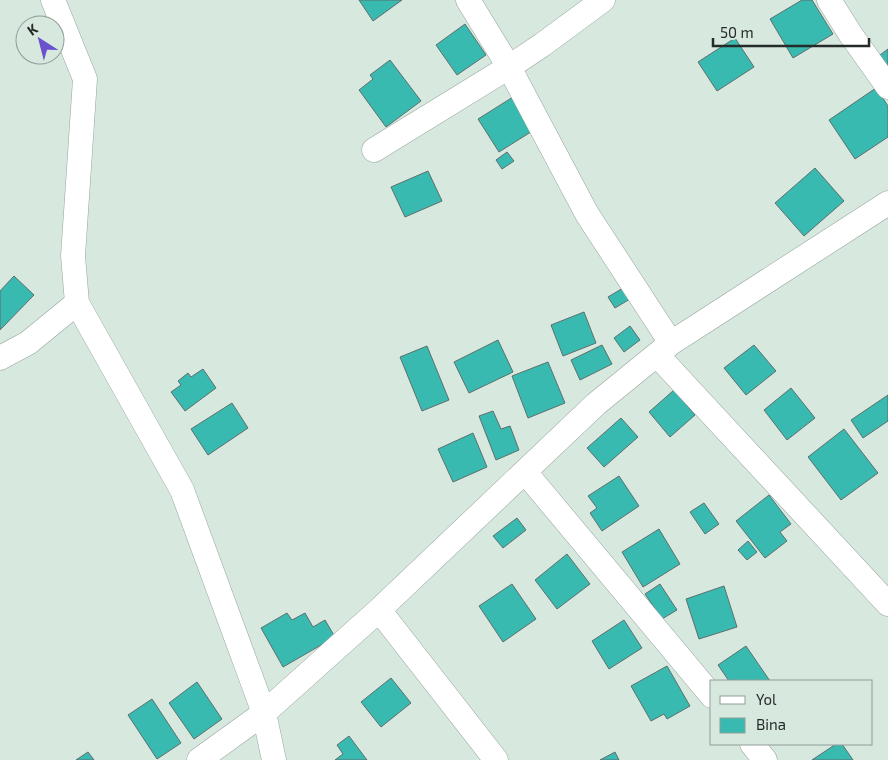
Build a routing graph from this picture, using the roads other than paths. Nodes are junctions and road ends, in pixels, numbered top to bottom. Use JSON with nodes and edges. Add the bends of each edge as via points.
{"nodes":[{"id":1,"x":53,"y":0,"type":"edge"},
{"id":2,"x":468,"y":0,"type":"edge"},
{"id":3,"x":603,"y":0,"type":"edge"},
{"id":4,"x":829,"y":0,"type":"edge"},
{"id":5,"x":509,"y":66,"type":"junction"},
{"id":6,"x":888,"y":87,"type":"edge"},
{"id":7,"x":374,"y":150,"type":"dead end"},
{"id":8,"x":888,"y":203,"type":"edge"},
{"id":9,"x":77,"y":303,"type":"junction"},
{"id":10,"x":664,"y":350,"type":"junction"},
{"id":11,"x":0,"y":358,"type":"edge"},
{"id":12,"x":525,"y":472,"type":"junction"},
{"id":13,"x":888,"y":604,"type":"edge"},
{"id":14,"x":379,"y":610,"type":"junction"},
{"id":15,"x":710,"y":694,"type":"edge"},
{"id":16,"x":264,"y":713,"type":"junction"},
{"id":17,"x":753,"y":745,"type":"edge"},
{"id":18,"x":199,"y":760,"type":"edge"},
{"id":19,"x":274,"y":760,"type":"edge"},
{"id":20,"x":496,"y":760,"type":"edge"},
{"id":21,"x":765,"y":760,"type":"edge"}],
"edges":[{"from":1,"to":9,"type":"street","via":[[85,78],[73,256]]},
{"from":2,"to":5,"type":"street"},
{"from":3,"to":5,"type":"street"},
{"from":4,"to":6,"type":"street"},
{"from":5,"to":7,"type":"street"},
{"from":5,"to":10,"type":"street"},
{"from":8,"to":10,"type":"street"},
{"from":9,"to":11,"type":"street","via":[[28,343]]},
{"from":9,"to":16,"type":"street","via":[[182,490]]},
{"from":10,"to":12,"type":"street","via":[[596,404]]},
{"from":10,"to":13,"type":"street"},
{"from":12,"to":14,"type":"street"},
{"from":12,"to":15,"type":"street"},
{"from":14,"to":16,"type":"street"},
{"from":14,"to":20,"type":"street"},
{"from":16,"to":18,"type":"street"},
{"from":16,"to":19,"type":"street"},
{"from":17,"to":21,"type":"street"}]}
